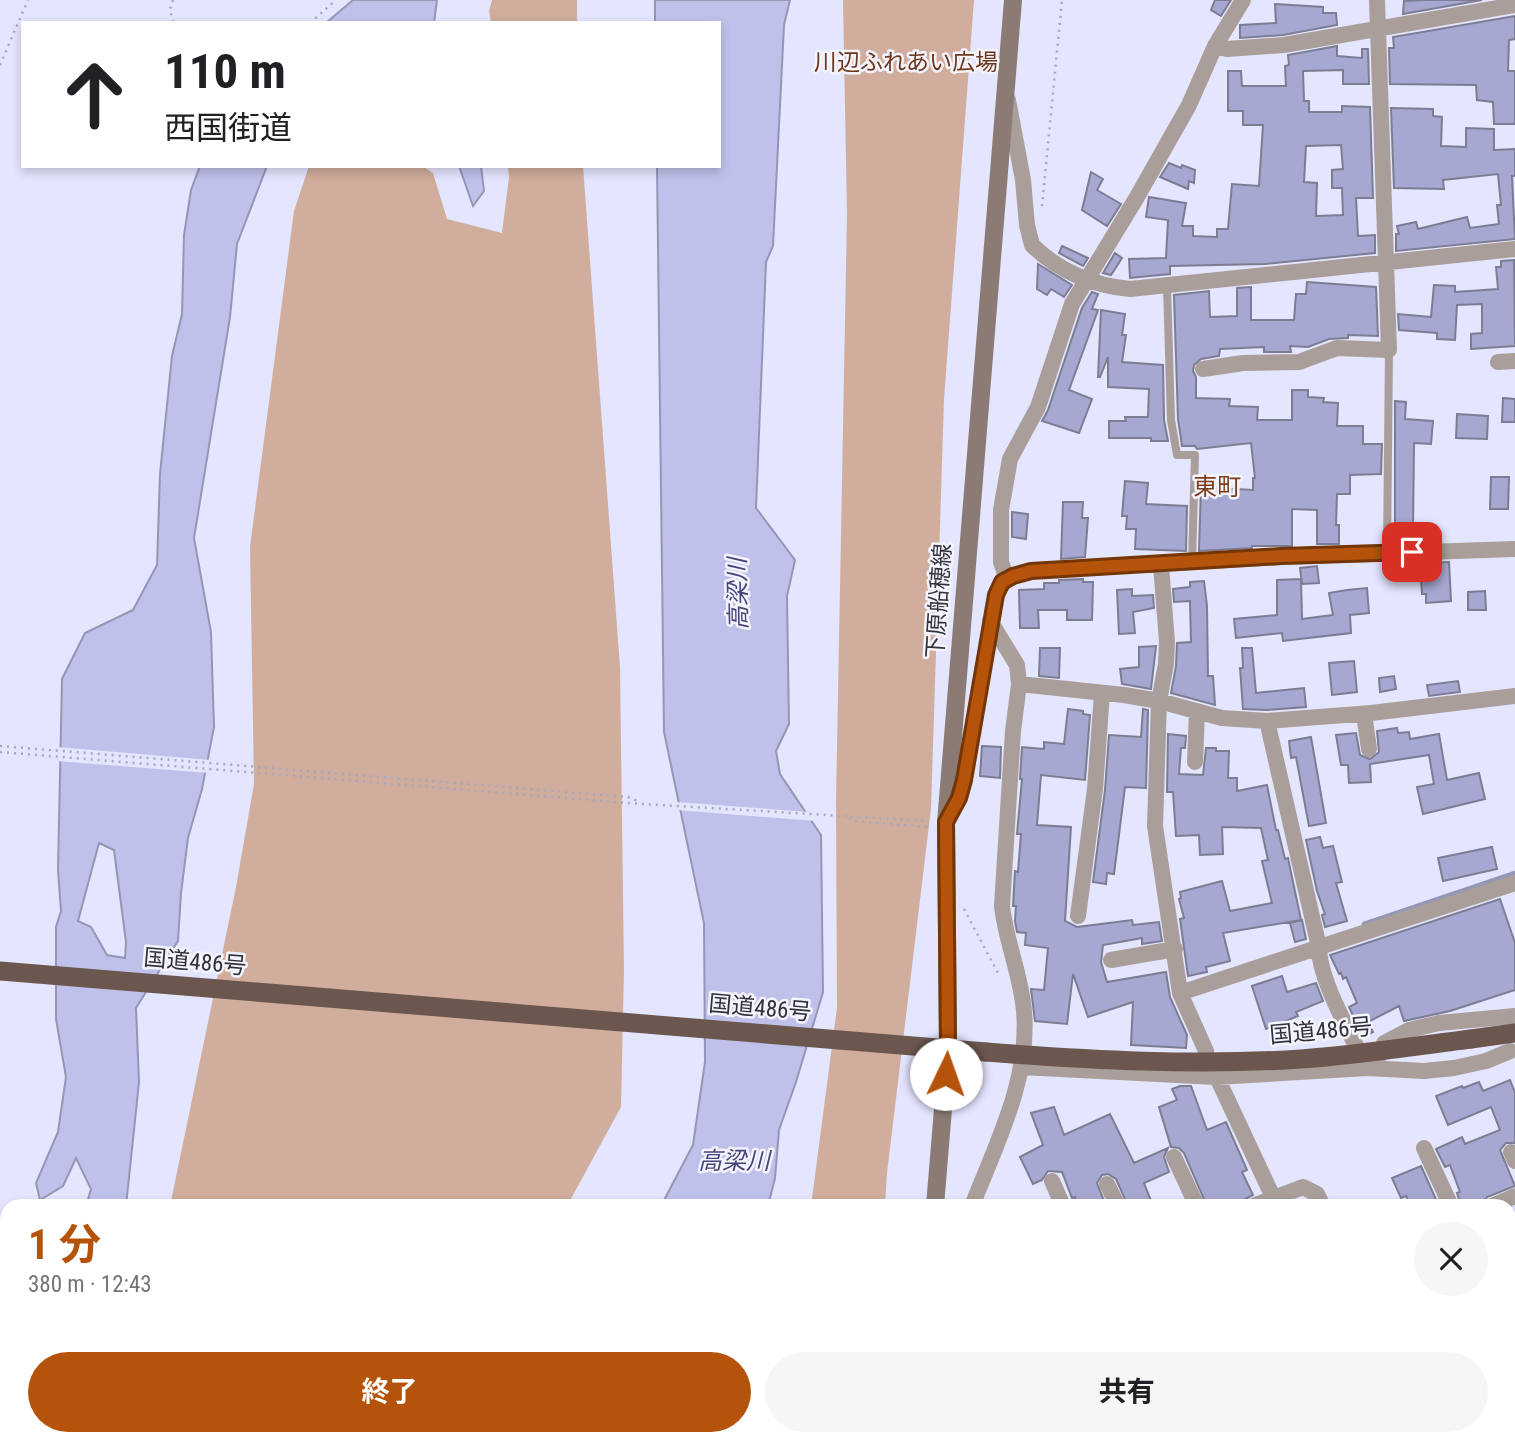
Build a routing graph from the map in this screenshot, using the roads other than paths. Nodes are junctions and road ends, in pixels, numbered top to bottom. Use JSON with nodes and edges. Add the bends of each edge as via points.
{"nodes":[{"id":1,"x":1013,"y":0,"type":"edge"},
{"id":2,"x":1243,"y":0,"type":"edge"},
{"id":3,"x":1377,"y":0,"type":"edge"},
{"id":4,"x":1515,"y":5,"type":"edge"},
{"id":5,"x":1380,"y":27,"type":"junction"},
{"id":6,"x":1215,"y":46,"type":"junction"},
{"id":7,"x":1004,"y":86,"type":"junction"},
{"id":8,"x":1515,"y":249,"type":"edge"},
{"id":9,"x":1388,"y":264,"type":"junction"},
{"id":10,"x":1086,"y":281,"type":"junction"},
{"id":11,"x":1167,"y":286,"type":"junction"},
{"id":12,"x":1389,"y":350,"type":"junction"},
{"id":13,"x":1515,"y":361,"type":"edge"},
{"id":14,"x":1498,"y":362,"type":"dead end"},
{"id":15,"x":1203,"y":369,"type":"dead end"},
{"id":16,"x":1515,"y":549,"type":"edge"},
{"id":17,"x":1387,"y":552,"type":"junction"},
{"id":18,"x":1192,"y":562,"type":"junction"},
{"id":19,"x":1161,"y":565,"type":"junction"},
{"id":20,"x":1007,"y":579,"type":"junction"},
{"id":21,"x":990,"y":621,"type":"junction"},
{"id":22,"x":1019,"y":684,"type":"junction"},
{"id":23,"x":1102,"y":693,"type":"junction"},
{"id":24,"x":1515,"y":696,"type":"edge"},
{"id":25,"x":1159,"y":701,"type":"junction"},
{"id":26,"x":1197,"y":711,"type":"junction"},
{"id":27,"x":1364,"y":714,"type":"junction"},
{"id":28,"x":1267,"y":721,"type":"junction"},
{"id":29,"x":1369,"y":749,"type":"dead end"},
{"id":30,"x":1195,"y":762,"type":"dead end"},
{"id":31,"x":937,"y":824,"type":"junction"},
{"id":32,"x":1515,"y":883,"type":"edge"},
{"id":33,"x":1078,"y":916,"type":"dead end"},
{"id":34,"x":1319,"y":947,"type":"junction"},
{"id":35,"x":1175,"y":948,"type":"junction"},
{"id":36,"x":1111,"y":960,"type":"dead end"},
{"id":37,"x":0,"y":971,"type":"edge"},
{"id":38,"x":1181,"y":993,"type":"junction"},
{"id":39,"x":1515,"y":1016,"type":"edge"},
{"id":40,"x":1514,"y":1046,"type":"edge"},
{"id":41,"x":948,"y":1048,"type":"junction"},
{"id":42,"x":1206,"y":1051,"type":"dead end"},
{"id":43,"x":1021,"y":1067,"type":"junction"},
{"id":44,"x":1371,"y":1068,"type":"junction"},
{"id":45,"x":1215,"y":1074,"type":"junction"},
{"id":46,"x":1424,"y":1149,"type":"dead end"},
{"id":47,"x":1174,"y":1157,"type":"dead end"},
{"id":48,"x":1052,"y":1181,"type":"dead end"},
{"id":49,"x":1107,"y":1184,"type":"dead end"},
{"id":50,"x":1273,"y":1197,"type":"junction"},
{"id":51,"x":936,"y":1199,"type":"edge"},
{"id":52,"x":975,"y":1199,"type":"edge"},
{"id":53,"x":1060,"y":1199,"type":"edge"},
{"id":54,"x":1114,"y":1199,"type":"edge"},
{"id":55,"x":1194,"y":1199,"type":"edge"},
{"id":56,"x":1269,"y":1199,"type":"edge"},
{"id":57,"x":1319,"y":1199,"type":"edge"},
{"id":58,"x":1448,"y":1199,"type":"edge"}],
"edges":[{"from":1,"to":7,"type":"main road","name":"下原船穂線"},
{"from":2,"to":6,"type":"street"},
{"from":3,"to":5,"type":"street"},
{"from":4,"to":5,"type":"street"},
{"from":5,"to":6,"type":"street","via":[[1284,45]]},
{"from":5,"to":9,"type":"street"},
{"from":6,"to":10,"type":"street","via":[[1189,105]]},
{"from":7,"to":10,"type":"street","via":[[1032,245]]},
{"from":7,"to":31,"type":"main road","name":"下原船穂線"},
{"from":8,"to":9,"type":"street"},
{"from":9,"to":11,"type":"street"},
{"from":9,"to":12,"type":"street"},
{"from":10,"to":11,"type":"street","via":[[1130,289]]},
{"from":10,"to":20,"type":"street","via":[[1072,304],[1038,407],[1010,459],[1001,510],[1001,562]]},
{"from":11,"to":18,"type":"lane","via":[[1174,443],[1177,455],[1195,454]]},
{"from":12,"to":15,"type":"street","via":[[1337,348],[1298,362]]},
{"from":12,"to":17,"type":"lane"},
{"from":13,"to":14,"type":"street"},
{"from":16,"to":17,"type":"street"},
{"from":17,"to":18,"type":"street"},
{"from":18,"to":19,"type":"street"},
{"from":19,"to":20,"type":"street","via":[[1031,571]]},
{"from":19,"to":25,"type":"street","via":[[1167,642]]},
{"from":20,"to":21,"type":"street","via":[[996,595]]},
{"from":21,"to":22,"type":"street","via":[[1017,665]]},
{"from":21,"to":31,"type":"street","via":[[964,780],[959,798]]},
{"from":22,"to":23,"type":"street"},
{"from":22,"to":43,"type":"street","via":[[1002,906],[1024,1011]]},
{"from":23,"to":25,"type":"street"},
{"from":23,"to":33,"type":"street"},
{"from":24,"to":27,"type":"street"},
{"from":25,"to":26,"type":"street"},
{"from":25,"to":35,"type":"street","via":[[1155,826]]},
{"from":26,"to":28,"type":"street"},
{"from":26,"to":30,"type":"street"},
{"from":27,"to":28,"type":"street"},
{"from":27,"to":29,"type":"street"},
{"from":28,"to":34,"type":"street"},
{"from":31,"to":41,"type":"main road","name":"下原船穂線"},
{"from":32,"to":34,"type":"street"},
{"from":34,"to":38,"type":"street"},
{"from":34,"to":44,"type":"street","via":[[1336,1004]]},
{"from":35,"to":36,"type":"street"},
{"from":35,"to":38,"type":"street"},
{"from":37,"to":41,"type":"highway","name":"国道486号"},
{"from":38,"to":42,"type":"street"},
{"from":39,"to":44,"type":"street","via":[[1409,1030],[1384,1043]]},
{"from":40,"to":41,"type":"highway","name":"国道486号","bridge":true,"via":[[1471,1039],[1237,1062],[1104,1060]]},
{"from":40,"to":44,"type":"street","via":[[1486,1061],[1454,1068]]},
{"from":41,"to":51,"type":"main road","name":"下原船穂線"},
{"from":43,"to":45,"type":"street"},
{"from":43,"to":52,"type":"street","via":[[1018,1089]]},
{"from":44,"to":45,"type":"street"},
{"from":45,"to":50,"type":"street"},
{"from":46,"to":58,"type":"street"},
{"from":47,"to":55,"type":"street"},
{"from":48,"to":53,"type":"street"},
{"from":49,"to":54,"type":"street"},
{"from":50,"to":56,"type":"street"},
{"from":50,"to":57,"type":"street","via":[[1303,1187]]}]}
